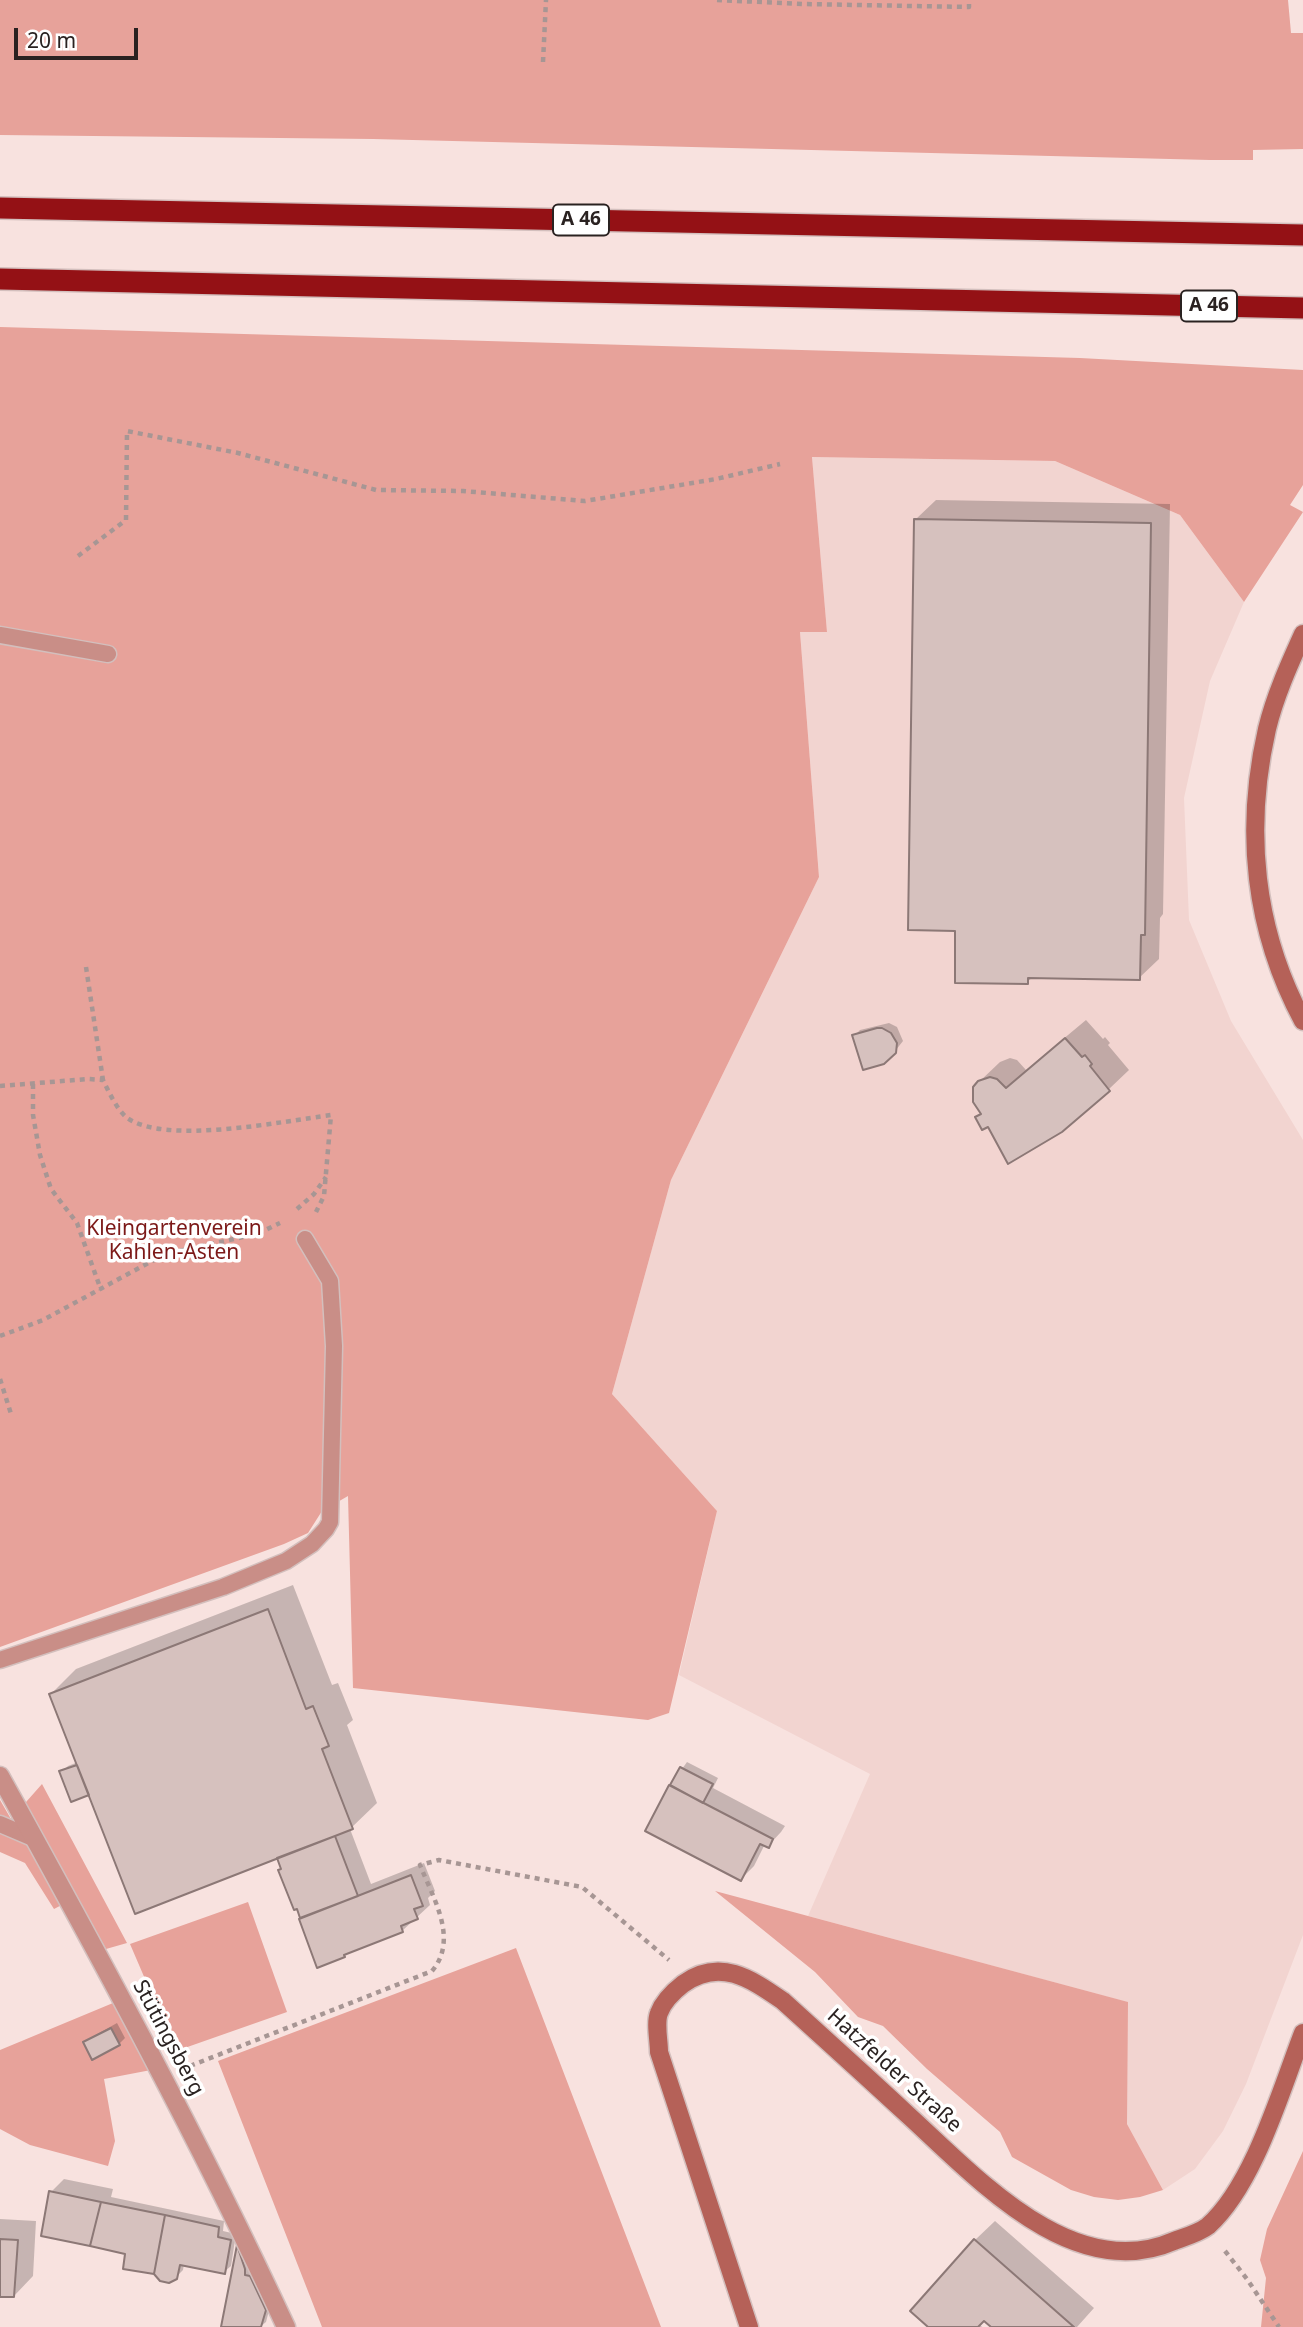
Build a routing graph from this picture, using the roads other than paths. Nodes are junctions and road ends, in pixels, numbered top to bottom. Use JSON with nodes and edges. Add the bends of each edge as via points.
{"nodes":[{"id":1,"x":0,"y":208,"type":"edge"},
{"id":2,"x":1303,"y":235,"type":"edge"},
{"id":3,"x":0,"y":279,"type":"edge"},
{"id":4,"x":1303,"y":308,"type":"edge"},
{"id":5,"x":1303,"y":634,"type":"edge"},
{"id":6,"x":0,"y":635,"type":"edge"},
{"id":7,"x":108,"y":654,"type":"dead end"},
{"id":8,"x":1303,"y":1021,"type":"edge"},
{"id":9,"x":305,"y":1239,"type":"road end"},
{"id":10,"x":0,"y":1660,"type":"edge"},
{"id":11,"x":0,"y":1776,"type":"edge"},
{"id":12,"x":0,"y":1824,"type":"edge"},
{"id":13,"x":35,"y":1839,"type":"junction"},
{"id":14,"x":1303,"y":2033,"type":"edge"},
{"id":15,"x":286,"y":2327,"type":"edge"},
{"id":16,"x":749,"y":2327,"type":"edge"}],
"edges":[{"from":1,"to":2,"type":"highway","number":"A 46"},
{"from":3,"to":4,"type":"highway","number":"A 46"},
{"from":5,"to":8,"type":"main road","via":[[1268,728],[1255,800],[1257,878],[1270,944]]},
{"from":6,"to":7,"type":"lane"},
{"from":9,"to":10,"type":"lane","via":[[330,1281],[334,1346],[330,1522],[326,1529],[286,1561],[223,1587]]},
{"from":11,"to":13,"type":"street","name":"Stütingsberg"},
{"from":12,"to":13,"type":"lane"},
{"from":13,"to":15,"type":"street","name":"Stütingsberg","via":[[163,2076]]},
{"from":14,"to":16,"type":"main road","name":"Hatzfelder Straße","via":[[1252,2164],[1228,2203],[1206,2228],[1159,2248],[1116,2252],[1078,2242],[999,2199],[783,2001],[750,1979],[723,1971],[696,1975],[675,1990],[658,2015],[659,2052]]}]}
